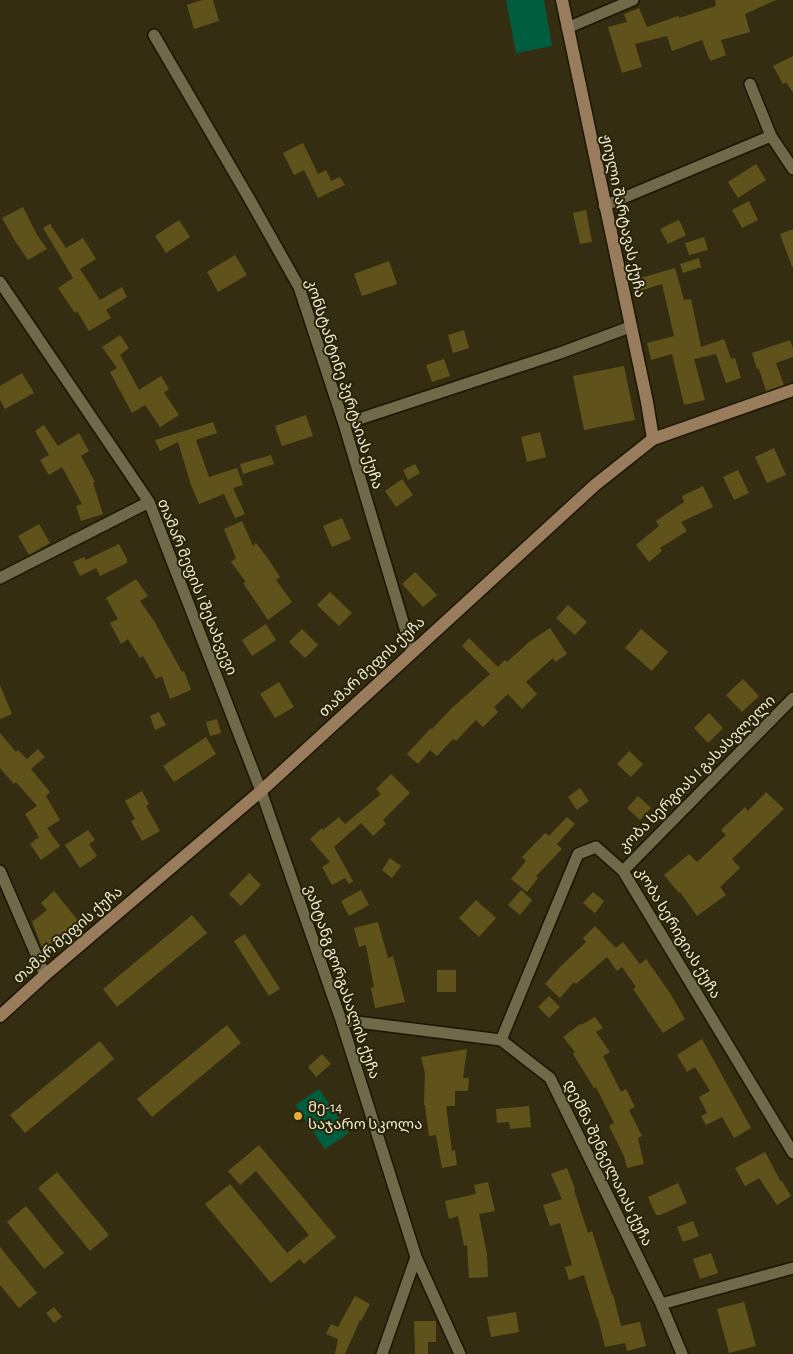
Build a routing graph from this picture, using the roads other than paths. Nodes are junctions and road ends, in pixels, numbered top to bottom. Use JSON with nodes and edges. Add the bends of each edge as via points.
{"nodes":[{"id":1,"x":562,"y":0,"type":"edge"},
{"id":2,"x":633,"y":0,"type":"edge"},
{"id":3,"x":567,"y":28,"type":"junction"},
{"id":4,"x":154,"y":35,"type":"dead end"},
{"id":5,"x":750,"y":84,"type":"dead end"},
{"id":6,"x":771,"y":136,"type":"junction"},
{"id":7,"x":793,"y":169,"type":"edge"},
{"id":8,"x":604,"y":206,"type":"junction"},
{"id":9,"x":0,"y":282,"type":"edge"},
{"id":10,"x":630,"y":326,"type":"junction"},
{"id":11,"x":793,"y":390,"type":"edge"},
{"id":12,"x":344,"y":424,"type":"junction"},
{"id":13,"x":653,"y":439,"type":"junction"},
{"id":14,"x":149,"y":502,"type":"junction"},
{"id":15,"x":0,"y":578,"type":"edge"},
{"id":16,"x":412,"y":652,"type":"junction"},
{"id":17,"x":793,"y":698,"type":"edge"},
{"id":18,"x":261,"y":791,"type":"junction"},
{"id":19,"x":0,"y":871,"type":"edge"},
{"id":20,"x":623,"y":871,"type":"junction"},
{"id":21,"x":45,"y":975,"type":"junction"},
{"id":22,"x":0,"y":1016,"type":"edge"},
{"id":23,"x":341,"y":1020,"type":"junction"},
{"id":24,"x":502,"y":1040,"type":"junction"},
{"id":25,"x":793,"y":1153,"type":"edge"},
{"id":26,"x":416,"y":1257,"type":"junction"},
{"id":27,"x":793,"y":1268,"type":"edge"},
{"id":28,"x":660,"y":1304,"type":"junction"},
{"id":29,"x":382,"y":1354,"type":"edge"},
{"id":30,"x":460,"y":1354,"type":"edge"},
{"id":31,"x":682,"y":1354,"type":"edge"}],
"edges":[{"from":1,"to":3,"type":"street","name":"ჟიული შარტავას ქუჩა"},
{"from":2,"to":3,"type":"street"},
{"from":3,"to":8,"type":"street","name":"ჟიული შარტავას ქუჩა"},
{"from":4,"to":12,"type":"street","name":"კონსტანტინე პერტაიას ქუჩა","via":[[299,287]]},
{"from":5,"to":6,"type":"street"},
{"from":6,"to":7,"type":"street"},
{"from":6,"to":8,"type":"street"},
{"from":8,"to":10,"type":"street","name":"ჟიული შარტავას ქუჩა"},
{"from":9,"to":14,"type":"street","name":"თამარ მეფის I შესახვევი"},
{"from":10,"to":12,"type":"street","via":[[562,353]]},
{"from":10,"to":13,"type":"street","name":"ჟიული შარტავას ქუჩა"},
{"from":11,"to":13,"type":"street","name":"თამარ მეფის ქუჩა"},
{"from":12,"to":16,"type":"street","name":"კონსტანტინე პერტაიას ქუჩა"},
{"from":13,"to":16,"type":"street","name":"თამარ მეფის ქუჩა","via":[[575,503]]},
{"from":14,"to":15,"type":"street"},
{"from":14,"to":18,"type":"street","name":"თამარ მეფის I შესახვევი"},
{"from":16,"to":18,"type":"street","name":"თამარ მეფის ქუჩა"},
{"from":17,"to":20,"type":"street","name":"კობა სერგიას I გასასვლელი"},
{"from":18,"to":21,"type":"street","name":"თამარ მეფის ქუჩა"},
{"from":18,"to":23,"type":"street","name":"ვახტანგ გორგასალის ქუჩა"},
{"from":19,"to":21,"type":"street"},
{"from":20,"to":24,"type":"street","name":"კობა სერიგიას ქუჩა","via":[[596,847],[578,854]]},
{"from":20,"to":25,"type":"street","name":"კობა სერიგიას ქუჩა"},
{"from":21,"to":22,"type":"street","name":"თამარ მეფის ქუჩა"},
{"from":23,"to":24,"type":"street"},
{"from":23,"to":26,"type":"street","name":"ვახტანგ გორგასალის ქუჩა"},
{"from":24,"to":28,"type":"street","name":"დემნა შენგელაიას ქუჩა","via":[[550,1078]]},
{"from":26,"to":29,"type":"street"},
{"from":26,"to":30,"type":"street","name":"ვახტანგ გორგასალის ქუჩა"},
{"from":27,"to":28,"type":"street"},
{"from":28,"to":31,"type":"street","name":"დემნა შენგელაიას ქუჩა"}]}
